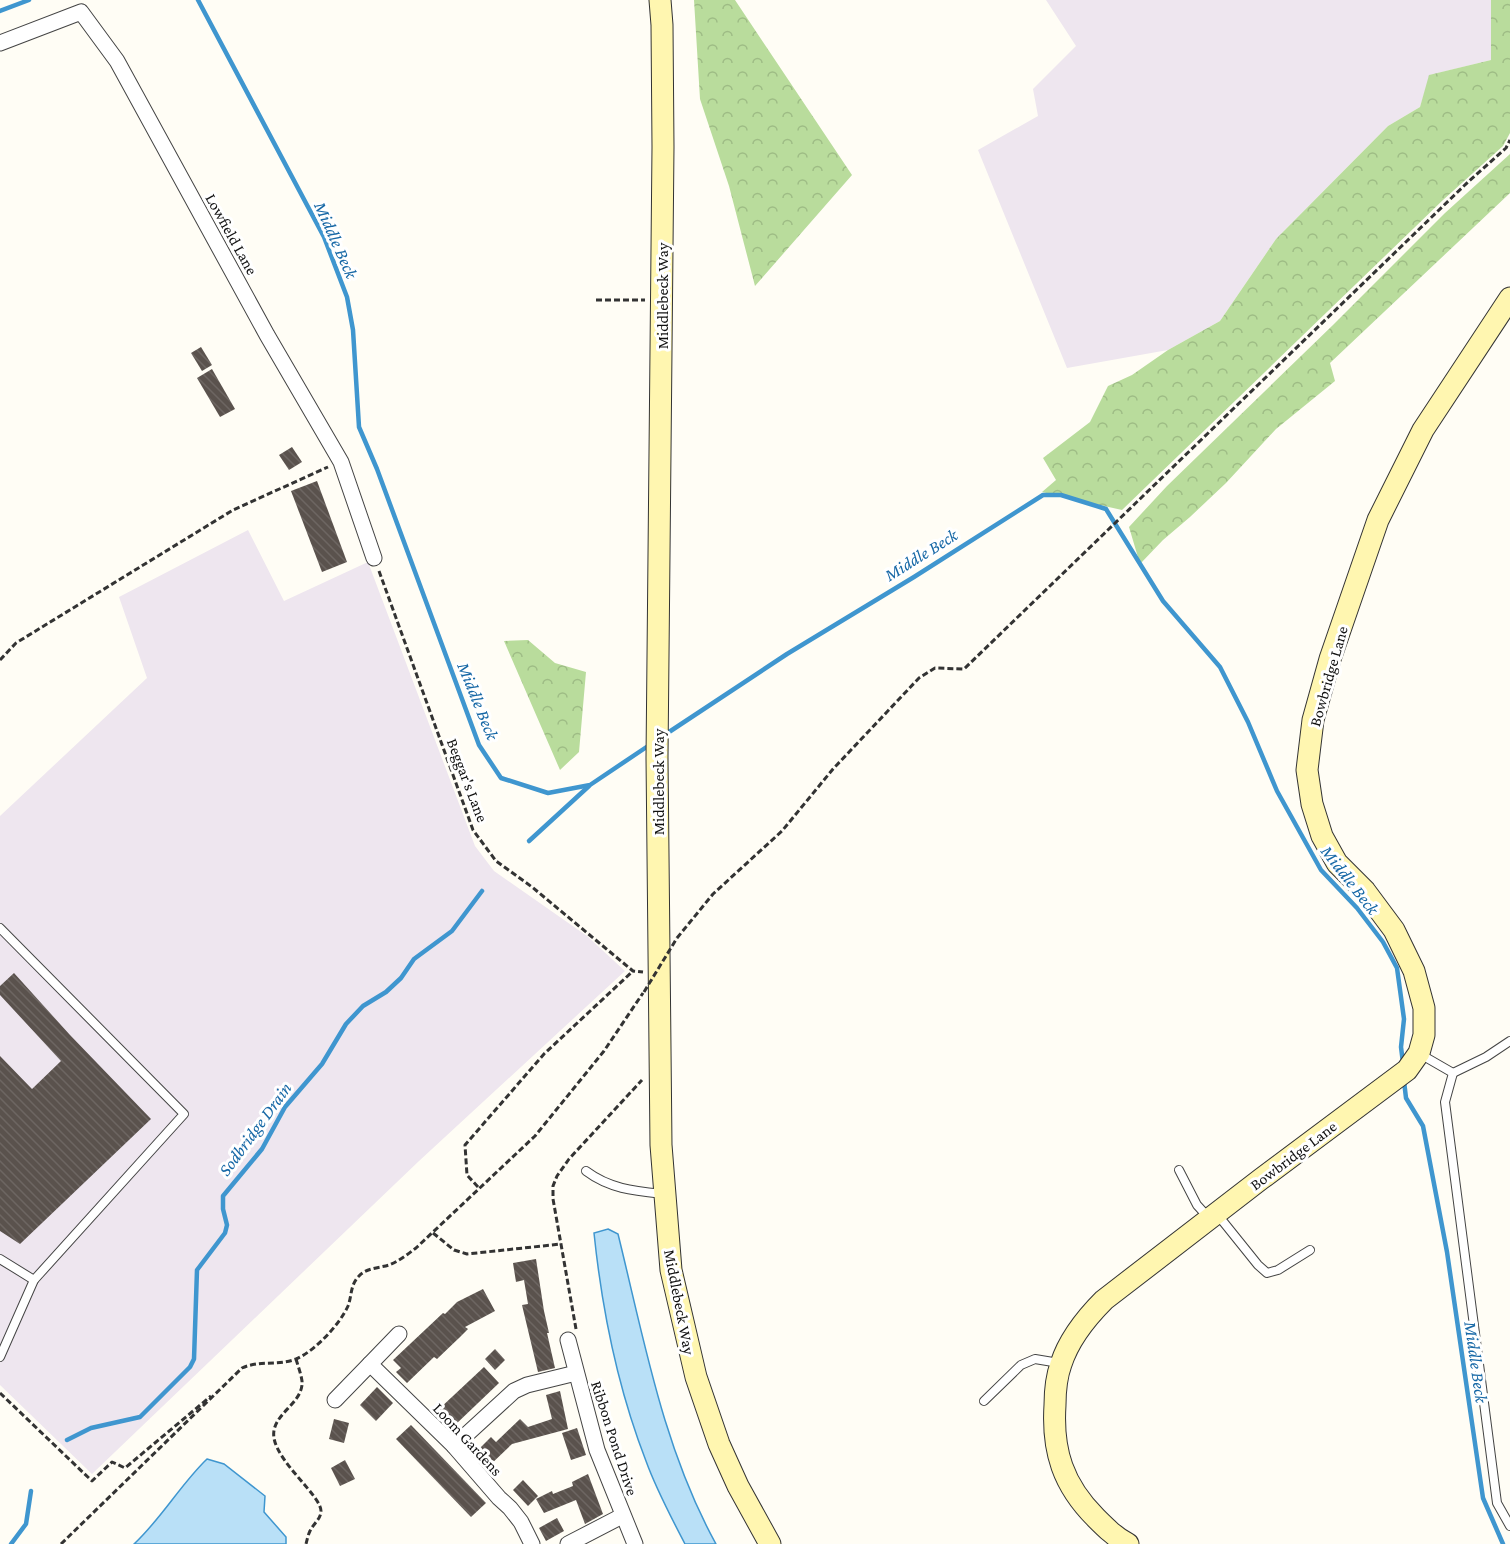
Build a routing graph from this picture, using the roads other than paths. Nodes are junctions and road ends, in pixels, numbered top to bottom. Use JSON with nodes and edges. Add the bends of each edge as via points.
{"nodes":[{"id":1,"x":660,"y":0,"type":"edge"},
{"id":2,"x":0,"y":43,"type":"edge"},
{"id":3,"x":1510,"y":298,"type":"edge"},
{"id":4,"x":374,"y":558,"type":"road end"},
{"id":5,"x":0,"y":928,"type":"edge"},
{"id":6,"x":1510,"y":1041,"type":"edge"},
{"id":7,"x":1419,"y":1053,"type":"junction"},
{"id":8,"x":1453,"y":1073,"type":"junction"},
{"id":9,"x":1179,"y":1170,"type":"dead end"},
{"id":10,"x":586,"y":1171,"type":"dead end"},
{"id":11,"x":665,"y":1194,"type":"junction"},
{"id":12,"x":1212,"y":1216,"type":"junction"},
{"id":13,"x":1310,"y":1250,"type":"dead end"},
{"id":14,"x":0,"y":1258,"type":"edge"},
{"id":15,"x":34,"y":1280,"type":"junction"},
{"id":16,"x":399,"y":1334,"type":"dead end"},
{"id":17,"x":572,"y":1335,"type":"road end"},
{"id":18,"x":0,"y":1357,"type":"edge"},
{"id":19,"x":1061,"y":1363,"type":"junction"},
{"id":20,"x":370,"y":1364,"type":"junction"},
{"id":21,"x":576,"y":1373,"type":"junction"},
{"id":22,"x":335,"y":1400,"type":"dead end"},
{"id":23,"x":984,"y":1401,"type":"dead end"},
{"id":24,"x":454,"y":1446,"type":"junction"},
{"id":25,"x":622,"y":1516,"type":"junction"},
{"id":26,"x":1510,"y":1526,"type":"edge"},
{"id":27,"x":532,"y":1544,"type":"edge"},
{"id":28,"x":568,"y":1544,"type":"edge"},
{"id":29,"x":634,"y":1544,"type":"edge"},
{"id":30,"x":770,"y":1544,"type":"edge"},
{"id":31,"x":1128,"y":1544,"type":"edge"}],
"edges":[{"from":1,"to":11,"type":"street","name":"Middlebeck Way","via":[[663,169],[657,758],[661,1144]]},
{"from":2,"to":4,"type":"street","name":"Lowfield Lane","via":[[81,12],[117,62],[341,462]]},
{"from":3,"to":7,"type":"street","name":"Bowbridge Lane","via":[[1424,430],[1378,520],[1330,659],[1312,730],[1307,770],[1322,836],[1337,863],[1365,891],[1394,930],[1414,971],[1424,1008]]},
{"from":5,"to":15,"type":"lane","via":[[184,1114]]},
{"from":6,"to":8,"type":"lane"},
{"from":7,"to":8,"type":"lane"},
{"from":7,"to":12,"type":"street","name":"Bowbridge Lane","via":[[1407,1070]]},
{"from":8,"to":26,"type":"lane","via":[[1445,1102],[1497,1503]]},
{"from":9,"to":12,"type":"lane","via":[[1197,1205]]},
{"from":10,"to":11,"type":"lane","via":[[625,1190]]},
{"from":11,"to":30,"type":"street","name":"Middlebeck Way","via":[[671,1270],[696,1377],[719,1444]]},
{"from":12,"to":13,"type":"lane","via":[[1267,1273]]},
{"from":12,"to":19,"type":"street","name":"Bowbridge Lane","via":[[1097,1307],[1084,1320]]},
{"from":14,"to":15,"type":"lane"},
{"from":15,"to":18,"type":"lane"},
{"from":16,"to":20,"type":"street"},
{"from":17,"to":21,"type":"street","name":"Ribbon Pond Drive"},
{"from":19,"to":23,"type":"lane","via":[[1035,1359],[1021,1365]]},
{"from":19,"to":31,"type":"street","name":"Bowbridge Lane","via":[[1054,1418],[1055,1444],[1064,1475],[1080,1503],[1114,1537]]},
{"from":20,"to":22,"type":"street"},
{"from":20,"to":24,"type":"street","name":"Loom Gardens"},
{"from":21,"to":24,"type":"street","via":[[513,1391]]},
{"from":21,"to":25,"type":"street","name":"Ribbon Pond Drive","via":[[597,1450]]},
{"from":24,"to":27,"type":"street","name":"Loom Gardens","via":[[521,1522]]},
{"from":25,"to":28,"type":"street"},
{"from":25,"to":29,"type":"street","name":"Ribbon Pond Drive"}]}
